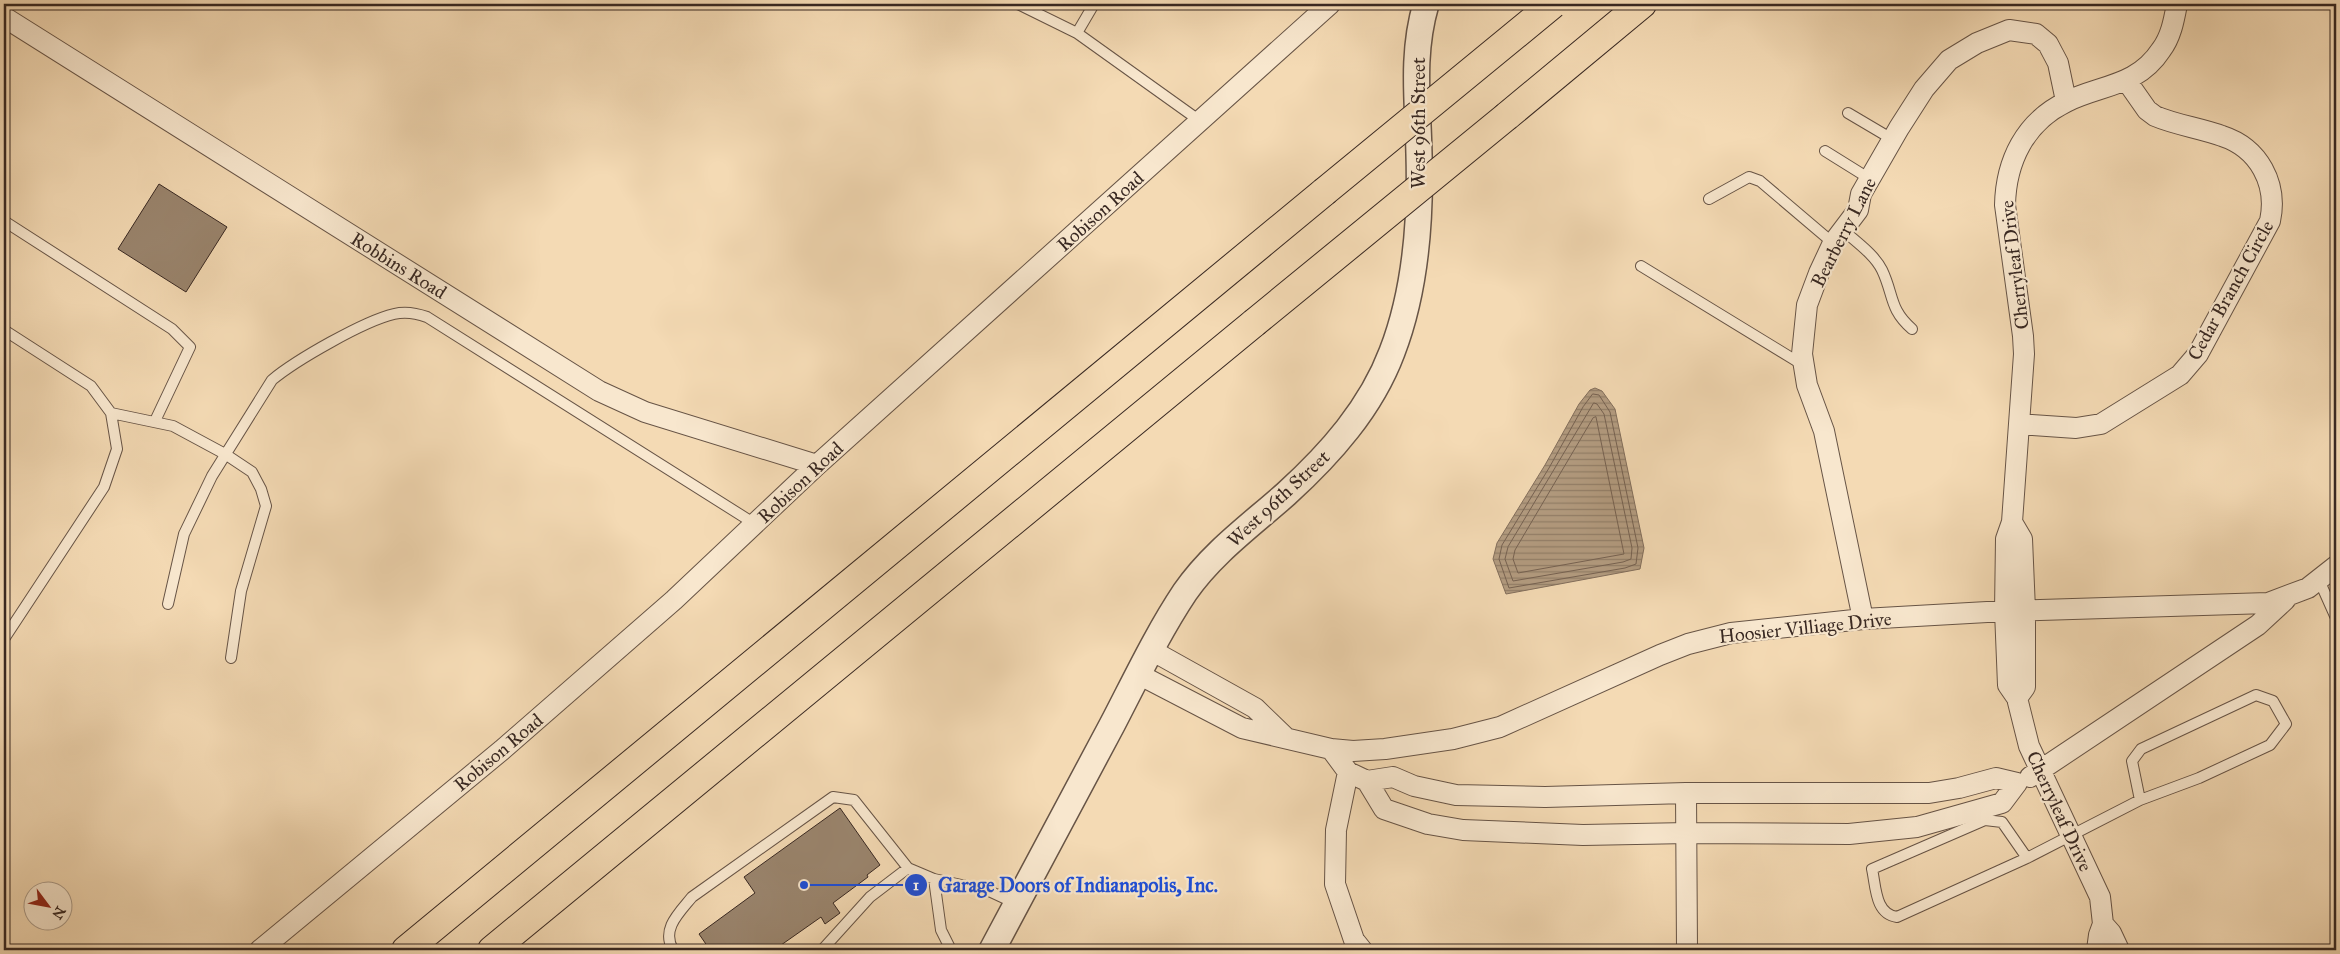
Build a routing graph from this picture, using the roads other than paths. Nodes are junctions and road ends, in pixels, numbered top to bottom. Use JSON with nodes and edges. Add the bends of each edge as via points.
{"nodes":[{"id":1,"x":1018,"y":4,"type":"edge"},
{"id":2,"x":1094,"y":4,"type":"edge"},
{"id":3,"x":1330,"y":4,"type":"edge"},
{"id":4,"x":1426,"y":4,"type":"edge"},
{"id":5,"x":1553,"y":4,"type":"edge"},
{"id":6,"x":1642,"y":4,"type":"edge"},
{"id":7,"x":2178,"y":4,"type":"edge"},
{"id":8,"x":4,"y":17,"type":"edge"},
{"id":9,"x":1077,"y":32,"type":"junction"},
{"id":10,"x":2126,"y":80,"type":"junction"},
{"id":11,"x":2066,"y":101,"type":"junction"},
{"id":12,"x":1848,"y":113,"type":"dead end"},
{"id":13,"x":1200,"y":121,"type":"junction"},
{"id":14,"x":1892,"y":139,"type":"junction"},
{"id":15,"x":1826,"y":151,"type":"dead end"},
{"id":16,"x":1870,"y":179,"type":"junction"},
{"id":17,"x":1709,"y":199,"type":"dead end"},
{"id":18,"x":4,"y":221,"type":"edge"},
{"id":19,"x":1838,"y":237,"type":"junction"},
{"id":20,"x":1641,"y":266,"type":"dead end"},
{"id":21,"x":4,"y":330,"type":"edge"},
{"id":22,"x":1912,"y":330,"type":"dead end"},
{"id":23,"x":1804,"y":366,"type":"junction"},
{"id":24,"x":111,"y":413,"type":"junction"},
{"id":25,"x":155,"y":421,"type":"junction"},
{"id":26,"x":2019,"y":424,"type":"junction"},
{"id":27,"x":225,"y":454,"type":"junction"},
{"id":28,"x":817,"y":465,"type":"junction"},
{"id":29,"x":756,"y":524,"type":"junction"},
{"id":30,"x":2336,"y":566,"type":"edge"},
{"id":31,"x":2319,"y":580,"type":"junction"},
{"id":32,"x":2290,"y":596,"type":"junction"},
{"id":33,"x":168,"y":604,"type":"dead end"},
{"id":34,"x":2015,"y":611,"type":"junction"},
{"id":35,"x":2336,"y":618,"type":"edge"},
{"id":36,"x":1863,"y":619,"type":"junction"},
{"id":37,"x":4,"y":639,"type":"edge"},
{"id":38,"x":1151,"y":650,"type":"junction"},
{"id":39,"x":231,"y":658,"type":"dead end"},
{"id":40,"x":1138,"y":674,"type":"junction"},
{"id":41,"x":1286,"y":738,"type":"junction"},
{"id":42,"x":1331,"y":749,"type":"junction"},
{"id":43,"x":1348,"y":772,"type":"junction"},
{"id":44,"x":2042,"y":772,"type":"junction"},
{"id":45,"x":1367,"y":781,"type":"junction"},
{"id":46,"x":2017,"y":783,"type":"junction"},
{"id":47,"x":1686,"y":793,"type":"junction"},
{"id":48,"x":2140,"y":800,"type":"junction"},
{"id":49,"x":1688,"y":833,"type":"junction"},
{"id":50,"x":2072,"y":835,"type":"junction"},
{"id":51,"x":2026,"y":858,"type":"junction"},
{"id":52,"x":908,"y":868,"type":"junction"},
{"id":53,"x":934,"y":879,"type":"junction"},
{"id":54,"x":1017,"y":904,"type":"junction"},
{"id":55,"x":2104,"y":924,"type":"junction"},
{"id":56,"x":260,"y":950,"type":"edge"},
{"id":57,"x":406,"y":950,"type":"edge"},
{"id":58,"x":492,"y":950,"type":"edge"},
{"id":59,"x":673,"y":950,"type":"edge"},
{"id":60,"x":822,"y":950,"type":"edge"},
{"id":61,"x":952,"y":950,"type":"edge"},
{"id":62,"x":992,"y":950,"type":"edge"},
{"id":63,"x":1362,"y":950,"type":"edge"},
{"id":64,"x":1687,"y":950,"type":"edge"},
{"id":65,"x":2097,"y":950,"type":"edge"},
{"id":66,"x":2119,"y":950,"type":"edge"}],
"edges":[{"from":1,"to":9,"type":"lane"},
{"from":2,"to":9,"type":"lane"},
{"from":3,"to":13,"type":"street","name":"Robison Road"},
{"from":4,"to":38,"type":"street","name":"West 96th Street","via":[[1415,71],[1419,156],[1416,250],[1408,308],[1392,355],[1362,411],[1325,458],[1224,547],[1186,591]]},
{"from":5,"to":57,"type":"highway","bridge":true},
{"from":6,"to":58,"type":"highway","bridge":true},
{"from":7,"to":10,"type":"street","name":"Cherryleaf Drive","via":[[2162,50],[2153,61]]},
{"from":8,"to":28,"type":"street","name":"Robbins Road","via":[[599,391],[645,412]]},
{"from":9,"to":13,"type":"lane"},
{"from":10,"to":11,"type":"street","name":"Cherryleaf Drive"},
{"from":10,"to":26,"type":"street","name":"Cedar Branch Circle","via":[[2155,116],[2223,136],[2236,142],[2256,159],[2270,182],[2273,196],[2270,221],[2198,354],[2180,375],[2100,424],[2076,428]]},
{"from":11,"to":14,"type":"street","name":"Bearberry Lane","via":[[2058,63],[2048,44],[2036,34],[2009,30],[1977,43],[1949,60],[1924,89]]},
{"from":11,"to":26,"type":"street","name":"Cherryleaf Drive","via":[[2039,120],[2027,134],[2014,157],[2006,187],[2005,205],[2023,336]]},
{"from":12,"to":14,"type":"lane"},
{"from":13,"to":28,"type":"street","name":"Robison Road"},
{"from":14,"to":16,"type":"street","name":"Bearberry Lane"},
{"from":15,"to":16,"type":"lane"},
{"from":16,"to":19,"type":"street","name":"Bearberry Lane","via":[[1861,194],[1858,210]]},
{"from":17,"to":19,"type":"lane","via":[[1749,177],[1760,181]]},
{"from":18,"to":25,"type":"lane","via":[[172,329],[190,347]]},
{"from":19,"to":22,"type":"lane","via":[[1876,261],[1894,309]]},
{"from":19,"to":23,"type":"street","name":"Bearberry Lane","via":[[1807,305],[1802,354]]},
{"from":20,"to":23,"type":"lane"},
{"from":21,"to":24,"type":"lane","via":[[91,386]]},
{"from":23,"to":36,"type":"street","name":"Bearberry Lane","via":[[1807,385],[1824,432]]},
{"from":24,"to":25,"type":"lane"},
{"from":24,"to":37,"type":"lane","via":[[117,449],[104,487]]},
{"from":25,"to":27,"type":"lane","via":[[173,426]]},
{"from":26,"to":34,"type":"street","name":"Cherryleaf Drive","via":[[2012,522],[2006,539]]},
{"from":27,"to":29,"type":"lane","via":[[272,380],[285,369],[370,322],[394,313],[413,312]]},
{"from":27,"to":33,"type":"lane","via":[[184,534]]},
{"from":27,"to":39,"type":"lane","via":[[252,472],[266,506],[241,591]]},
{"from":28,"to":29,"type":"street","name":"Robison Road"},
{"from":29,"to":56,"type":"street","name":"Robison Road","via":[[562,698]]},
{"from":30,"to":31,"type":"street","name":"Hoosier Villiage Drive"},
{"from":31,"to":32,"type":"street","name":"Hoosier Villiage Drive"},
{"from":31,"to":35,"type":"lane"},
{"from":32,"to":34,"type":"street","name":"Hoosier Villiage Drive","via":[[2268,604],[2245,606]]},
{"from":32,"to":44,"type":"street","via":[[2258,625]]},
{"from":34,"to":36,"type":"street","name":"Hoosier Villiage Drive"},
{"from":34,"to":44,"type":"street","name":"Cherryleaf Drive","via":[[2008,685],[2017,698],[2029,746]]},
{"from":36,"to":42,"type":"street","name":"Hoosier Villiage Drive","via":[[1731,633],[1688,644],[1500,727],[1453,739],[1385,749]]},
{"from":38,"to":40,"type":"street","name":"West 96th Street"},
{"from":38,"to":41,"type":"street","via":[[1255,708]]},
{"from":40,"to":41,"type":"street","name":"Hoosier Villiage Drive","via":[[1242,728]]},
{"from":40,"to":54,"type":"street","name":"West 96th Street"},
{"from":41,"to":42,"type":"street","name":"Hoosier Villiage Drive"},
{"from":42,"to":43,"type":"street"},
{"from":43,"to":45,"type":"street"},
{"from":43,"to":63,"type":"street","via":[[1336,830],[1335,884],[1354,940]]},
{"from":44,"to":46,"type":"street"},
{"from":44,"to":50,"type":"street","name":"Cherryleaf Drive"},
{"from":45,"to":47,"type":"street","via":[[1393,776],[1414,786],[1456,795],[1545,797]]},
{"from":45,"to":49,"type":"street","via":[[1384,809],[1428,824],[1463,830],[1583,836]]},
{"from":46,"to":47,"type":"street","via":[[1996,778],[1928,793]]},
{"from":46,"to":49,"type":"street","via":[[2002,803],[1917,826],[1849,834]]},
{"from":47,"to":49,"type":"street"},
{"from":48,"to":48,"type":"lane","via":[[2270,746],[2286,724],[2273,701],[2256,695],[2141,749],[2132,760]]},
{"from":48,"to":50,"type":"lane"},
{"from":49,"to":64,"type":"street"},
{"from":50,"to":51,"type":"lane"},
{"from":50,"to":55,"type":"street","name":"Cherryleaf Drive","via":[[2096,887]]},
{"from":51,"to":51,"type":"lane","via":[[2002,822],[1985,820],[1872,869],[1881,910],[1888,916],[1897,917]]},
{"from":52,"to":53,"type":"lane"},
{"from":52,"to":59,"type":"lane","via":[[854,800],[833,797],[692,897],[674,918],[669,930]]},
{"from":52,"to":60,"type":"lane","via":[[870,897]]},
{"from":53,"to":54,"type":"lane","via":[[989,891]]},
{"from":53,"to":61,"type":"lane","via":[[941,930]]},
{"from":54,"to":62,"type":"street","name":"West 96th Street"},
{"from":55,"to":65,"type":"street","name":"Cherryleaf Drive"},
{"from":55,"to":66,"type":"street","name":"Cherryleaf Drive"}]}
